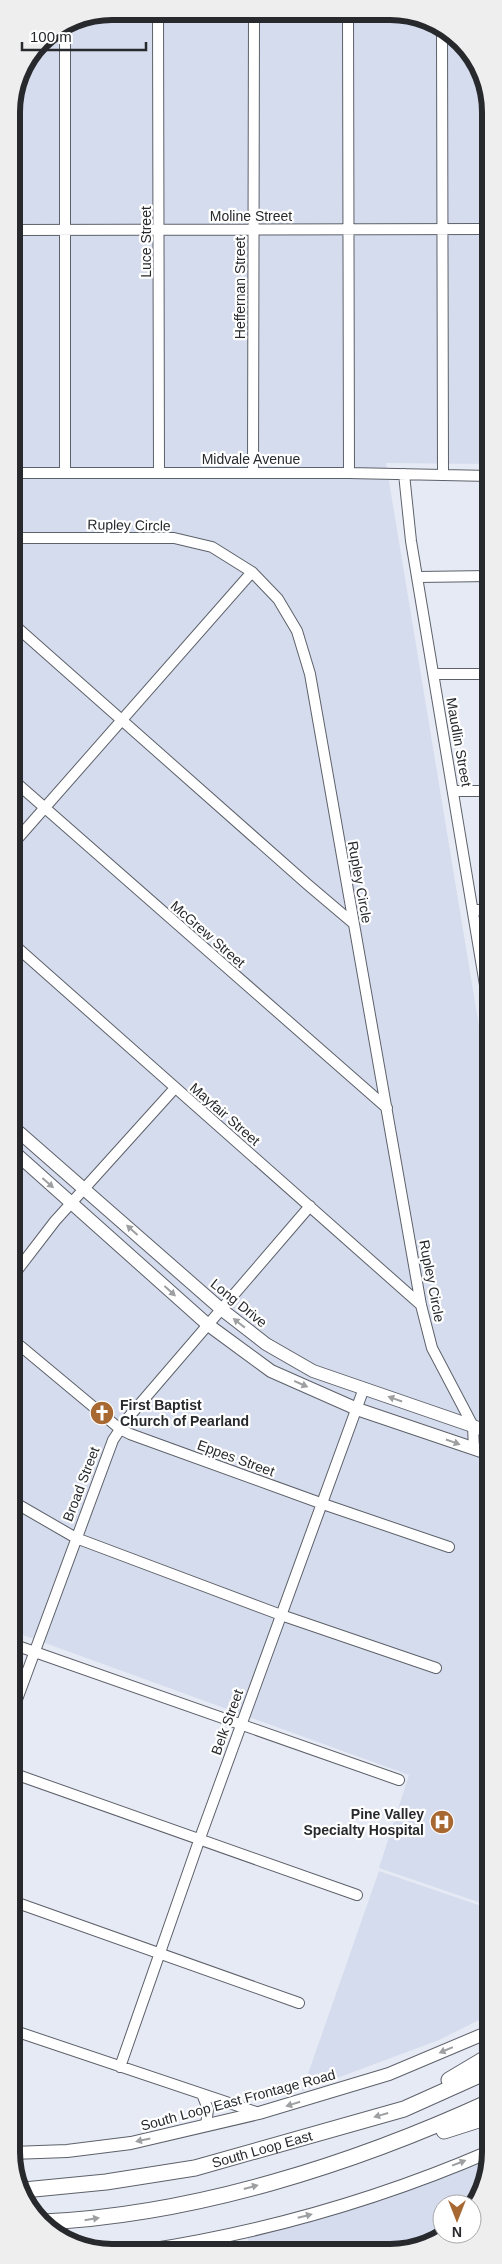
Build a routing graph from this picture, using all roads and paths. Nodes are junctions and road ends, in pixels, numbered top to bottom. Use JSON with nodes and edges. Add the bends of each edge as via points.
{"nodes":[{"id":1,"x":158,"y":20,"type":"edge"},
{"id":2,"x":254,"y":20,"type":"edge"},
{"id":3,"x":348,"y":20,"type":"edge"},
{"id":4,"x":65,"y":33,"type":"edge"},
{"id":5,"x":442,"y":36,"type":"edge"},
{"id":6,"x":442,"y":229,"type":"junction"},
{"id":7,"x":482,"y":229,"type":"edge"},
{"id":8,"x":20,"y":230,"type":"edge"},
{"id":9,"x":64,"y":230,"type":"junction"},
{"id":10,"x":160,"y":230,"type":"junction"},
{"id":11,"x":254,"y":230,"type":"junction"},
{"id":12,"x":348,"y":230,"type":"junction"},
{"id":13,"x":65,"y":472,"type":"junction"},
{"id":14,"x":253,"y":472,"type":"junction"},
{"id":15,"x":350,"y":472,"type":"junction"},
{"id":16,"x":20,"y":473,"type":"edge"},
{"id":17,"x":159,"y":473,"type":"junction"},
{"id":18,"x":404,"y":474,"type":"junction"},
{"id":19,"x":443,"y":475,"type":"junction"},
{"id":20,"x":482,"y":476,"type":"edge"},
{"id":21,"x":20,"y":538,"type":"edge"},
{"id":22,"x":252,"y":572,"type":"junction"},
{"id":23,"x":482,"y":576,"type":"edge"},
{"id":24,"x":418,"y":577,"type":"junction"},
{"id":25,"x":20,"y":630,"type":"edge"},
{"id":26,"x":434,"y":674,"type":"junction"},
{"id":27,"x":482,"y":674,"type":"edge"},
{"id":28,"x":121,"y":720,"type":"junction"},
{"id":29,"x":20,"y":786,"type":"edge"},
{"id":30,"x":454,"y":791,"type":"junction"},
{"id":31,"x":482,"y":791,"type":"edge"},
{"id":32,"x":44,"y":808,"type":"junction"},
{"id":33,"x":20,"y":836,"type":"edge"},
{"id":34,"x":473,"y":910,"type":"junction"},
{"id":35,"x":482,"y":910,"type":"edge"},
{"id":36,"x":353,"y":923,"type":"junction"},
{"id":37,"x":20,"y":950,"type":"edge"},
{"id":38,"x":482,"y":966,"type":"edge"},
{"id":39,"x":175,"y":1088,"type":"junction"},
{"id":40,"x":387,"y":1108,"type":"junction"},
{"id":41,"x":20,"y":1134,"type":"edge"},
{"id":42,"x":20,"y":1157,"type":"edge"},
{"id":43,"x":83,"y":1188,"type":"junction"},
{"id":44,"x":71,"y":1202,"type":"junction"},
{"id":45,"x":310,"y":1206,"type":"junction"},
{"id":46,"x":158,"y":1253,"type":"junction"},
{"id":47,"x":20,"y":1267,"type":"edge"},
{"id":48,"x":143,"y":1267,"type":"junction"},
{"id":49,"x":421,"y":1305,"type":"junction"},
{"id":50,"x":221,"y":1309,"type":"junction"},
{"id":51,"x":207,"y":1324,"type":"junction"},
{"id":52,"x":20,"y":1346,"type":"edge"},
{"id":53,"x":364,"y":1388,"type":"junction"},
{"id":54,"x":357,"y":1408,"type":"junction"},
{"id":55,"x":473,"y":1426,"type":"junction"},
{"id":56,"x":120,"y":1428,"type":"junction"},
{"id":57,"x":482,"y":1429,"type":"edge"},
{"id":58,"x":474,"y":1449,"type":"junction"},
{"id":59,"x":482,"y":1452,"type":"edge"},
{"id":60,"x":323,"y":1504,"type":"junction"},
{"id":61,"x":20,"y":1506,"type":"edge"},
{"id":62,"x":76,"y":1538,"type":"junction"},
{"id":63,"x":449,"y":1547,"type":"dead end"},
{"id":64,"x":281,"y":1615,"type":"junction"},
{"id":65,"x":20,"y":1647,"type":"edge"},
{"id":66,"x":33,"y":1652,"type":"junction"},
{"id":67,"x":436,"y":1668,"type":"dead end"},
{"id":68,"x":20,"y":1690,"type":"edge"},
{"id":69,"x":241,"y":1726,"type":"junction"},
{"id":70,"x":20,"y":1776,"type":"edge"},
{"id":71,"x":399,"y":1780,"type":"dead end"},
{"id":72,"x":200,"y":1838,"type":"junction"},
{"id":73,"x":357,"y":1895,"type":"dead end"},
{"id":74,"x":20,"y":1904,"type":"edge"},
{"id":75,"x":160,"y":1954,"type":"junction"},
{"id":76,"x":298,"y":2003,"type":"dead end"},
{"id":77,"x":20,"y":2033,"type":"edge"},
{"id":78,"x":482,"y":2033,"type":"edge"},
{"id":79,"x":482,"y":2060,"type":"edge"},
{"id":80,"x":120,"y":2067,"type":"junction"},
{"id":81,"x":482,"y":2074,"type":"edge"},
{"id":82,"x":202,"y":2094,"type":"junction"},
{"id":83,"x":482,"y":2105,"type":"edge"},
{"id":84,"x":404,"y":2109,"type":"junction"},
{"id":85,"x":259,"y":2113,"type":"junction"},
{"id":86,"x":482,"y":2119,"type":"edge"},
{"id":87,"x":206,"y":2126,"type":"junction"},
{"id":88,"x":366,"y":2152,"type":"junction"},
{"id":89,"x":20,"y":2153,"type":"edge"},
{"id":90,"x":482,"y":2156,"type":"edge"},
{"id":91,"x":29,"y":2190,"type":"edge"},
{"id":92,"x":52,"y":2222,"type":"edge"},
{"id":93,"x":196,"y":2244,"type":"edge"}],
"edges":[{"from":1,"to":10,"type":"street","name":"Luce Street"},
{"from":2,"to":11,"type":"street","name":"Heffernan Street"},
{"from":3,"to":12,"type":"street"},
{"from":4,"to":9,"type":"street"},
{"from":5,"to":6,"type":"street"},
{"from":6,"to":7,"type":"street","name":"Moline Street"},
{"from":6,"to":12,"type":"street","name":"Moline Street"},
{"from":6,"to":19,"type":"street"},
{"from":8,"to":9,"type":"street","name":"Moline Street"},
{"from":9,"to":10,"type":"street","name":"Moline Street"},
{"from":9,"to":13,"type":"street"},
{"from":10,"to":11,"type":"street","name":"Moline Street"},
{"from":10,"to":17,"type":"street","name":"Luce Street"},
{"from":11,"to":12,"type":"street","name":"Moline Street"},
{"from":11,"to":14,"type":"street","name":"Heffernan Street"},
{"from":12,"to":15,"type":"street"},
{"from":13,"to":16,"type":"street","name":"Midvale Avenue"},
{"from":13,"to":17,"type":"street","name":"Midvale Avenue"},
{"from":14,"to":15,"type":"street","name":"Midvale Avenue"},
{"from":14,"to":17,"type":"street","name":"Midvale Avenue"},
{"from":15,"to":18,"type":"street","name":"Midvale Avenue"},
{"from":18,"to":19,"type":"street","name":"Midvale Avenue"},
{"from":18,"to":24,"type":"street","name":"Maudlin Street"},
{"from":19,"to":20,"type":"street","name":"Midvale Avenue"},
{"from":21,"to":22,"type":"street","name":"Rupley Circle","via":[[174,538],[212,547]]},
{"from":22,"to":28,"type":"street"},
{"from":22,"to":36,"type":"street","name":"Rupley Circle","via":[[278,599],[298,632],[310,674]]},
{"from":23,"to":24,"type":"street"},
{"from":24,"to":26,"type":"street","name":"Maudlin Street"},
{"from":25,"to":28,"type":"street"},
{"from":26,"to":27,"type":"street"},
{"from":26,"to":30,"type":"street","name":"Maudlin Street"},
{"from":28,"to":32,"type":"street"},
{"from":28,"to":36,"type":"street"},
{"from":29,"to":32,"type":"street","name":"McGrew Street"},
{"from":30,"to":31,"type":"street"},
{"from":30,"to":34,"type":"street","name":"Maudlin Street"},
{"from":32,"to":33,"type":"street"},
{"from":32,"to":40,"type":"street","name":"McGrew Street"},
{"from":34,"to":35,"type":"street"},
{"from":34,"to":38,"type":"street","name":"Maudlin Street"},
{"from":36,"to":40,"type":"street","name":"Rupley Circle"},
{"from":37,"to":39,"type":"street","name":"Mayfair Street"},
{"from":39,"to":43,"type":"street"},
{"from":39,"to":45,"type":"street","name":"Mayfair Street"},
{"from":40,"to":49,"type":"street","name":"Rupley Circle"},
{"from":41,"to":43,"type":"main road","name":"Long Drive"},
{"from":42,"to":44,"type":"main road","one_way":true},
{"from":43,"to":44,"type":"street"},
{"from":46,"to":43,"type":"main road","name":"Long Drive","one_way":true},
{"from":44,"to":47,"type":"street"},
{"from":44,"to":48,"type":"main road"},
{"from":45,"to":49,"type":"street","name":"Mayfair Street"},
{"from":45,"to":50,"type":"street","name":"Broad Street"},
{"from":46,"to":48,"type":"main road"},
{"from":46,"to":50,"type":"main road","name":"Long Drive"},
{"from":48,"to":51,"type":"main road","one_way":true},
{"from":49,"to":55,"type":"street","name":"Rupley Circle","via":[[432,1348]]},
{"from":50,"to":51,"type":"street","name":"Broad Street"},
{"from":53,"to":50,"type":"main road","name":"Long Drive","one_way":true,"via":[[313,1371],[266,1344]]},
{"from":51,"to":54,"type":"main road","one_way":true,"via":[[271,1370]]},
{"from":51,"to":56,"type":"street","name":"Broad Street"},
{"from":52,"to":56,"type":"street","name":"Eppes Street"},
{"from":53,"to":54,"type":"street","name":"Belk Street"},
{"from":55,"to":53,"type":"main road","name":"Long Drive","one_way":true},
{"from":54,"to":58,"type":"main road","one_way":true},
{"from":54,"to":60,"type":"street","name":"Belk Street"},
{"from":55,"to":57,"type":"main road","name":"Long Drive"},
{"from":55,"to":58,"type":"street","name":"Rupley Circle"},
{"from":56,"to":60,"type":"street","name":"Eppes Street"},
{"from":56,"to":62,"type":"street","name":"Broad Street"},
{"from":58,"to":59,"type":"main road"},
{"from":60,"to":63,"type":"street","name":"Eppes Street"},
{"from":60,"to":64,"type":"street","name":"Belk Street"},
{"from":61,"to":62,"type":"street"},
{"from":62,"to":64,"type":"street"},
{"from":62,"to":66,"type":"street","name":"Broad Street"},
{"from":64,"to":67,"type":"street"},
{"from":64,"to":69,"type":"street","name":"Belk Street"},
{"from":65,"to":66,"type":"street"},
{"from":66,"to":68,"type":"street","name":"Broad Street"},
{"from":66,"to":69,"type":"street"},
{"from":69,"to":71,"type":"street"},
{"from":69,"to":72,"type":"street","name":"Belk Street"},
{"from":70,"to":72,"type":"street"},
{"from":72,"to":73,"type":"street"},
{"from":72,"to":75,"type":"street","name":"Belk Street"},
{"from":74,"to":75,"type":"street"},
{"from":75,"to":76,"type":"street"},
{"from":75,"to":80,"type":"street","name":"Belk Street"},
{"from":77,"to":80,"type":"street"},
{"from":78,"to":85,"type":"main road","name":"South Loop East Frontage Road","one_way":true,"via":[[389,2074]]},
{"from":79,"to":84,"type":"highway"},
{"from":80,"to":82,"type":"street"},
{"from":81,"to":84,"type":"highway","name":"South Loop East"},
{"from":82,"to":85,"type":"street"},
{"from":82,"to":87,"type":"street","via":[[208,2109]]},
{"from":83,"to":88,"type":"highway","via":[[437,2126]]},
{"from":84,"to":91,"type":"highway","name":"South Loop East","one_way":true,"via":[[195,2168]]},
{"from":85,"to":87,"type":"main road","name":"South Loop East Frontage Road"},
{"from":86,"to":88,"type":"highway"},
{"from":87,"to":89,"type":"main road","name":"South Loop East Frontage Road","one_way":true,"via":[[131,2143],[68,2152]]},
{"from":92,"to":88,"type":"highway","one_way":true,"via":[[154,2209],[226,2194]]},
{"from":93,"to":90,"type":"main road","one_way":true,"via":[[315,2213]]}]}
